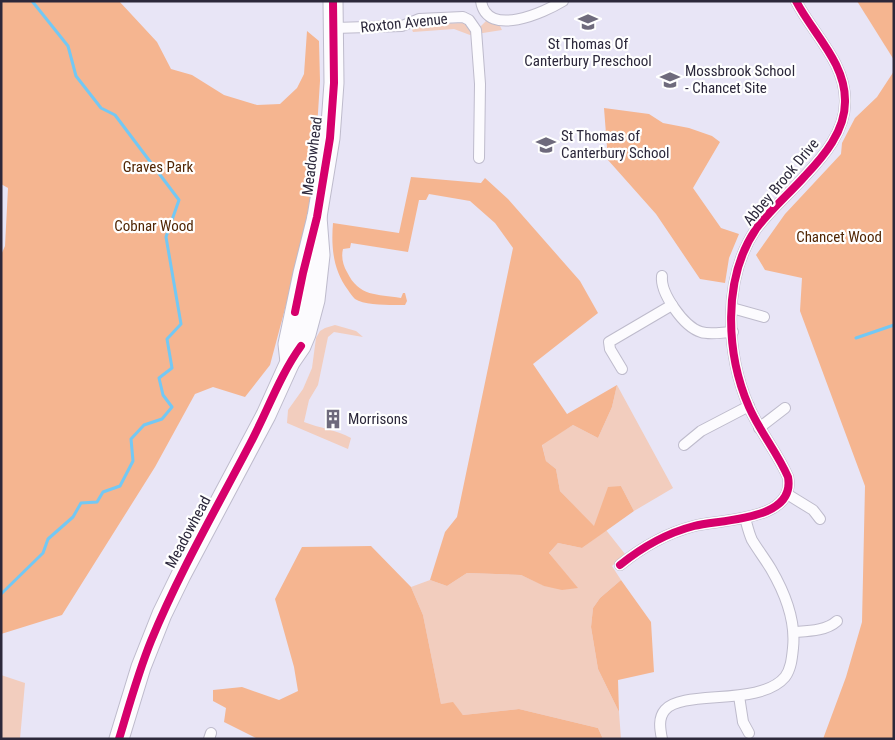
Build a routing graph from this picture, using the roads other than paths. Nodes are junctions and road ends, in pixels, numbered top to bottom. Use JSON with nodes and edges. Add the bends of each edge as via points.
{"nodes":[{"id":1,"x":333,"y":1,"type":"edge"},
{"id":2,"x":481,"y":1,"type":"edge"},
{"id":3,"x":563,"y":1,"type":"edge"},
{"id":4,"x":796,"y":1,"type":"edge"},
{"id":5,"x":334,"y":28,"type":"junction"},
{"id":6,"x":479,"y":158,"type":"dead end"},
{"id":7,"x":662,"y":276,"type":"dead end"},
{"id":8,"x":672,"y":305,"type":"junction"},
{"id":9,"x":732,"y":308,"type":"junction"},
{"id":10,"x":764,"y":317,"type":"dead end"},
{"id":11,"x":733,"y":332,"type":"junction"},
{"id":12,"x":622,"y":369,"type":"dead end"},
{"id":13,"x":749,"y":406,"type":"junction"},
{"id":14,"x":785,"y":408,"type":"dead end"},
{"id":15,"x":760,"y":428,"type":"junction"},
{"id":16,"x":684,"y":445,"type":"dead end"},
{"id":17,"x":787,"y":494,"type":"junction"},
{"id":18,"x":745,"y":518,"type":"junction"},
{"id":19,"x":820,"y":519,"type":"dead end"},
{"id":20,"x":620,"y":565,"type":"dead end"},
{"id":21,"x":837,"y":621,"type":"dead end"},
{"id":22,"x":794,"y":632,"type":"junction"},
{"id":23,"x":739,"y":696,"type":"junction"},
{"id":24,"x":748,"y":733,"type":"dead end"},
{"id":25,"x":119,"y":739,"type":"edge"},
{"id":26,"x":662,"y":739,"type":"edge"}],
"edges":[{"from":1,"to":5,"type":"highway","name":"Meadowhead"},
{"from":2,"to":3,"type":"street","via":[[486,13],[508,20],[536,15]]},
{"from":4,"to":9,"type":"street","name":"Abbey Brook Drive","via":[[840,71],[845,101],[843,119],[820,158],[756,230],[739,267]]},
{"from":5,"to":6,"type":"street","name":"Roxton Avenue","via":[[402,26],[419,19],[463,17],[473,23],[480,71]]},
{"from":5,"to":25,"type":"highway","name":"Meadowhead","via":[[330,138],[317,217],[320,255],[310,321],[301,346],[162,614],[141,667]]},
{"from":7,"to":8,"type":"street","via":[[663,287]]},
{"from":8,"to":11,"type":"street","via":[[696,330],[703,333]]},
{"from":8,"to":12,"type":"street","via":[[609,342]]},
{"from":9,"to":10,"type":"street"},
{"from":9,"to":11,"type":"street","name":"Abbey Brook Drive"},
{"from":11,"to":13,"type":"street","name":"Abbey Brook Drive","via":[[735,361]]},
{"from":13,"to":15,"type":"street","name":"Abbey Brook Drive"},
{"from":13,"to":16,"type":"street","via":[[701,431]]},
{"from":14,"to":15,"type":"street"},
{"from":15,"to":17,"type":"street","name":"Abbey Brook Drive","via":[[788,477]]},
{"from":17,"to":18,"type":"street","via":[[780,504],[768,511]]},
{"from":17,"to":19,"type":"street","via":[[813,510]]},
{"from":18,"to":20,"type":"street","via":[[694,526],[669,535]]},
{"from":18,"to":22,"type":"street","via":[[751,538],[782,590]]},
{"from":21,"to":22,"type":"street","via":[[829,627]]},
{"from":22,"to":23,"type":"street","via":[[792,657],[785,677],[769,688]]},
{"from":23,"to":24,"type":"street"},
{"from":23,"to":26,"type":"street","via":[[673,704],[661,717]]}]}
